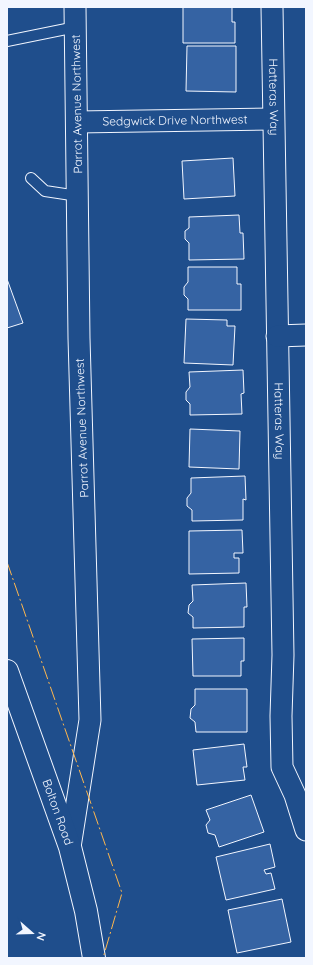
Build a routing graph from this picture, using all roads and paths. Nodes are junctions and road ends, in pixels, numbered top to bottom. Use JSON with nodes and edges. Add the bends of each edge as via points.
{"nodes":[{"id":1,"x":272,"y":7,"type":"edge"},
{"id":2,"x":76,"y":17,"type":"edge"},
{"id":3,"x":7,"y":41,"type":"edge"},
{"id":4,"x":273,"y":119,"type":"junction"},
{"id":5,"x":77,"y":122,"type":"junction"},
{"id":6,"x":31,"y":178,"type":"dead end"},
{"id":7,"x":78,"y":196,"type":"junction"},
{"id":8,"x":306,"y":335,"type":"edge"},
{"id":9,"x":277,"y":336,"type":"junction"},
{"id":10,"x":7,"y":671,"type":"edge"},
{"id":11,"x":306,"y":830,"type":"edge"},
{"id":12,"x":70,"y":847,"type":"junction"},
{"id":13,"x":94,"y":958,"type":"edge"}],
"edges":[{"from":1,"to":4,"type":"street","name":"Hatteras Way"},
{"from":2,"to":3,"type":"lane"},
{"from":2,"to":5,"type":"street","name":"Parrot Avenue Northwest"},
{"from":4,"to":5,"type":"street","name":"Sedgwick Drive Northwest"},
{"from":4,"to":9,"type":"street","name":"Hatteras Way"},
{"from":5,"to":7,"type":"street","name":"Parrot Avenue Northwest"},
{"from":6,"to":7,"type":"lane","via":[[45,191]]},
{"from":7,"to":12,"type":"street","name":"Parrot Avenue Northwest","via":[[79,338],[90,720]]},
{"from":8,"to":9,"type":"street"},
{"from":9,"to":11,"type":"street","name":"Hatteras Way","via":[[283,655],[280,716],[282,767]]},
{"from":10,"to":12,"type":"main road","name":"Bolton Road"},
{"from":12,"to":13,"type":"main road","name":"Bolton Road","via":[[86,911]]}]}
